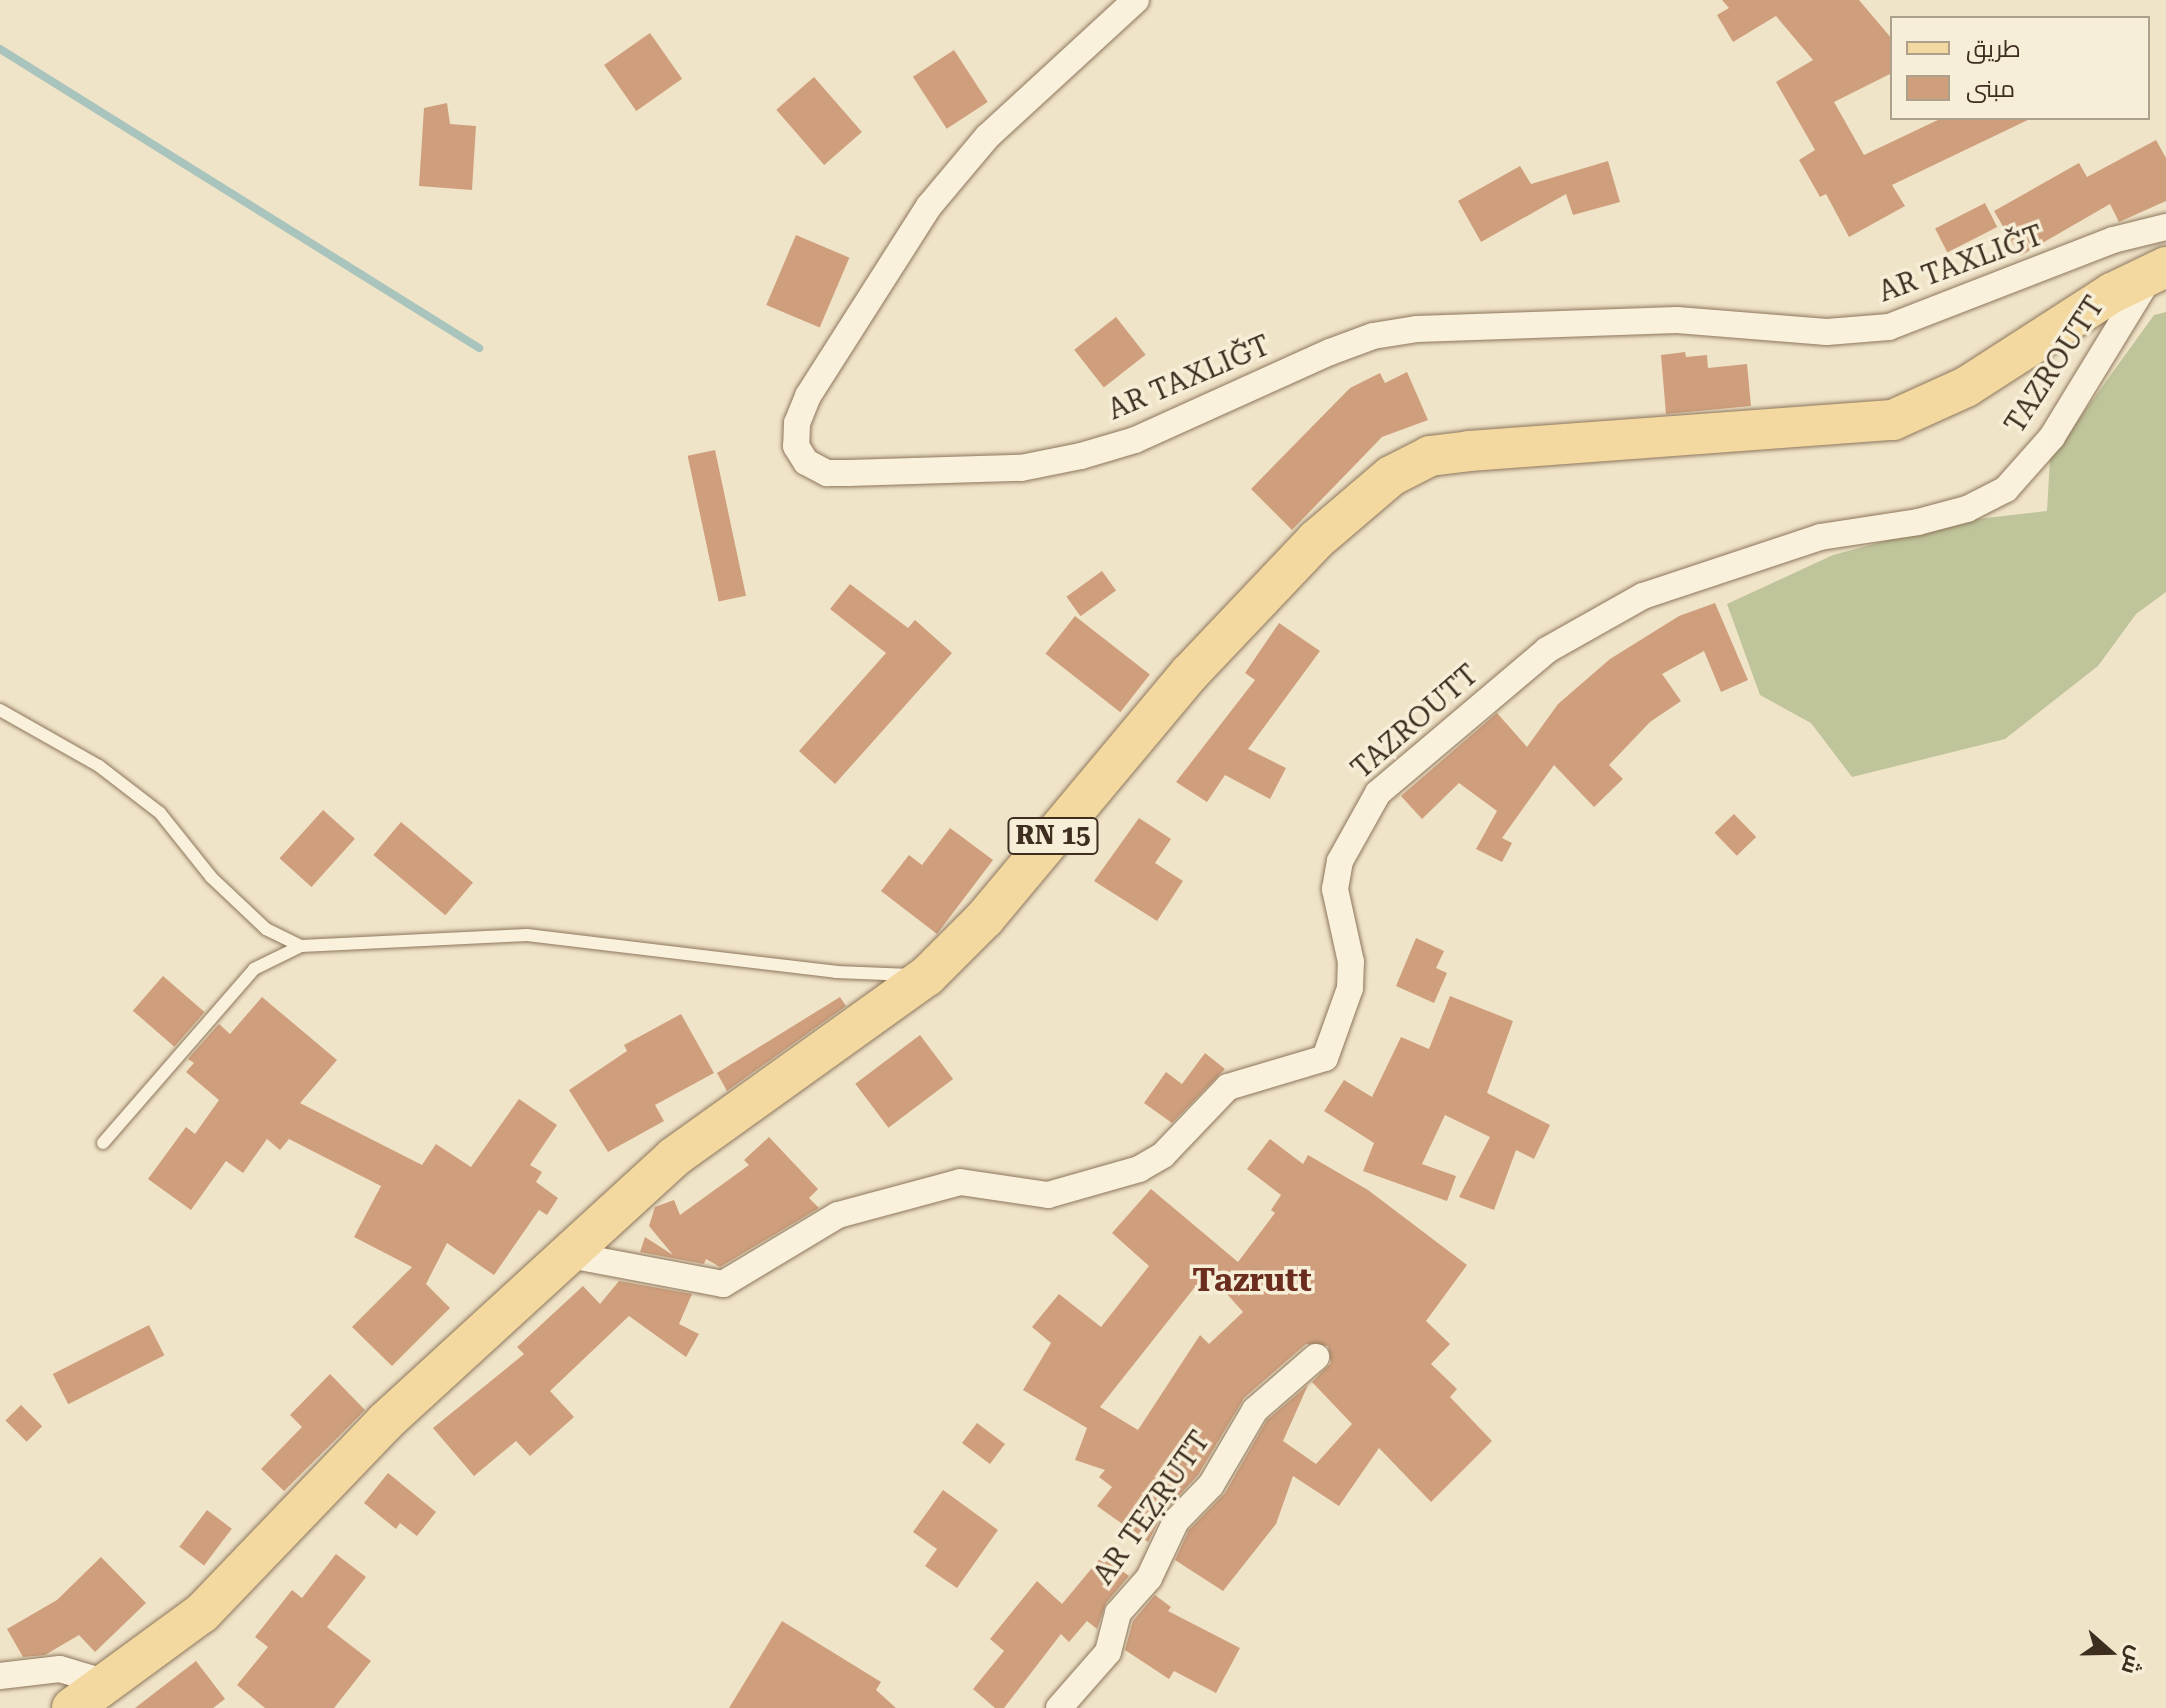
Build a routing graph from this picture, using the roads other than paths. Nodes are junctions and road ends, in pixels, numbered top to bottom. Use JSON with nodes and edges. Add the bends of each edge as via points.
{"nodes":[{"id":1,"x":1136,"y":0,"type":"edge"},
{"id":2,"x":2166,"y":227,"type":"edge"},
{"id":3,"x":2160,"y":270,"type":"edge"},
{"id":4,"x":0,"y":710,"type":"edge"},
{"id":5,"x":301,"y":946,"type":"junction"},
{"id":6,"x":927,"y":976,"type":"junction"},
{"id":7,"x":103,"y":1143,"type":"dead end"},
{"id":8,"x":564,"y":1254,"type":"junction"},
{"id":9,"x":1316,"y":1357,"type":"dead end"},
{"id":10,"x":0,"y":1676,"type":"edge"},
{"id":11,"x":103,"y":1682,"type":"junction"},
{"id":12,"x":72,"y":1708,"type":"edge"},
{"id":13,"x":1059,"y":1708,"type":"edge"}],
"edges":[{"from":1,"to":2,"type":"street","name":"AR TAXLIǦT","via":[[987,137],[929,206],[808,396],[796,435],[806,462],[827,473],[848,473],[1021,468],[1081,456],[1135,440],[1330,352],[1373,336],[1417,329],[1677,320],[1827,332],[1889,327],[2113,240]]},
{"from":3,"to":6,"type":"main road","number":"RN 15","via":[[1966,387],[1893,420],[1469,451],[1430,456],[1391,476],[1316,540],[1190,673],[985,918]]},
{"from":3,"to":8,"type":"street","name":"TAZROUTT","via":[[2052,437],[2006,489],[1967,509],[1820,537],[1643,596],[1547,650],[1378,793],[1340,861],[1335,889],[1351,962],[1350,988],[1325,1058],[1228,1087],[1163,1155],[1139,1169],[1048,1195],[960,1182],[854,1211],[824,1221],[723,1284]]},
{"from":4,"to":5,"type":"lane","via":[[99,766],[160,813],[211,877],[255,919]]},
{"from":5,"to":6,"type":"lane","via":[[527,935],[836,972]]},
{"from":5,"to":7,"type":"lane","via":[[254,969]]},
{"from":6,"to":8,"type":"main road","number":"RN 15","via":[[674,1157]]},
{"from":8,"to":11,"type":"main road","number":"RN 15","via":[[385,1422],[202,1613]]},
{"from":9,"to":13,"type":"street","name":"AR TEẒṚUTT","via":[[1255,1410],[1211,1485],[1176,1521],[1149,1578],[1118,1613],[1108,1652]]},
{"from":10,"to":11,"type":"street","via":[[60,1669]]},
{"from":11,"to":12,"type":"main road","number":"RN 15"}]}
